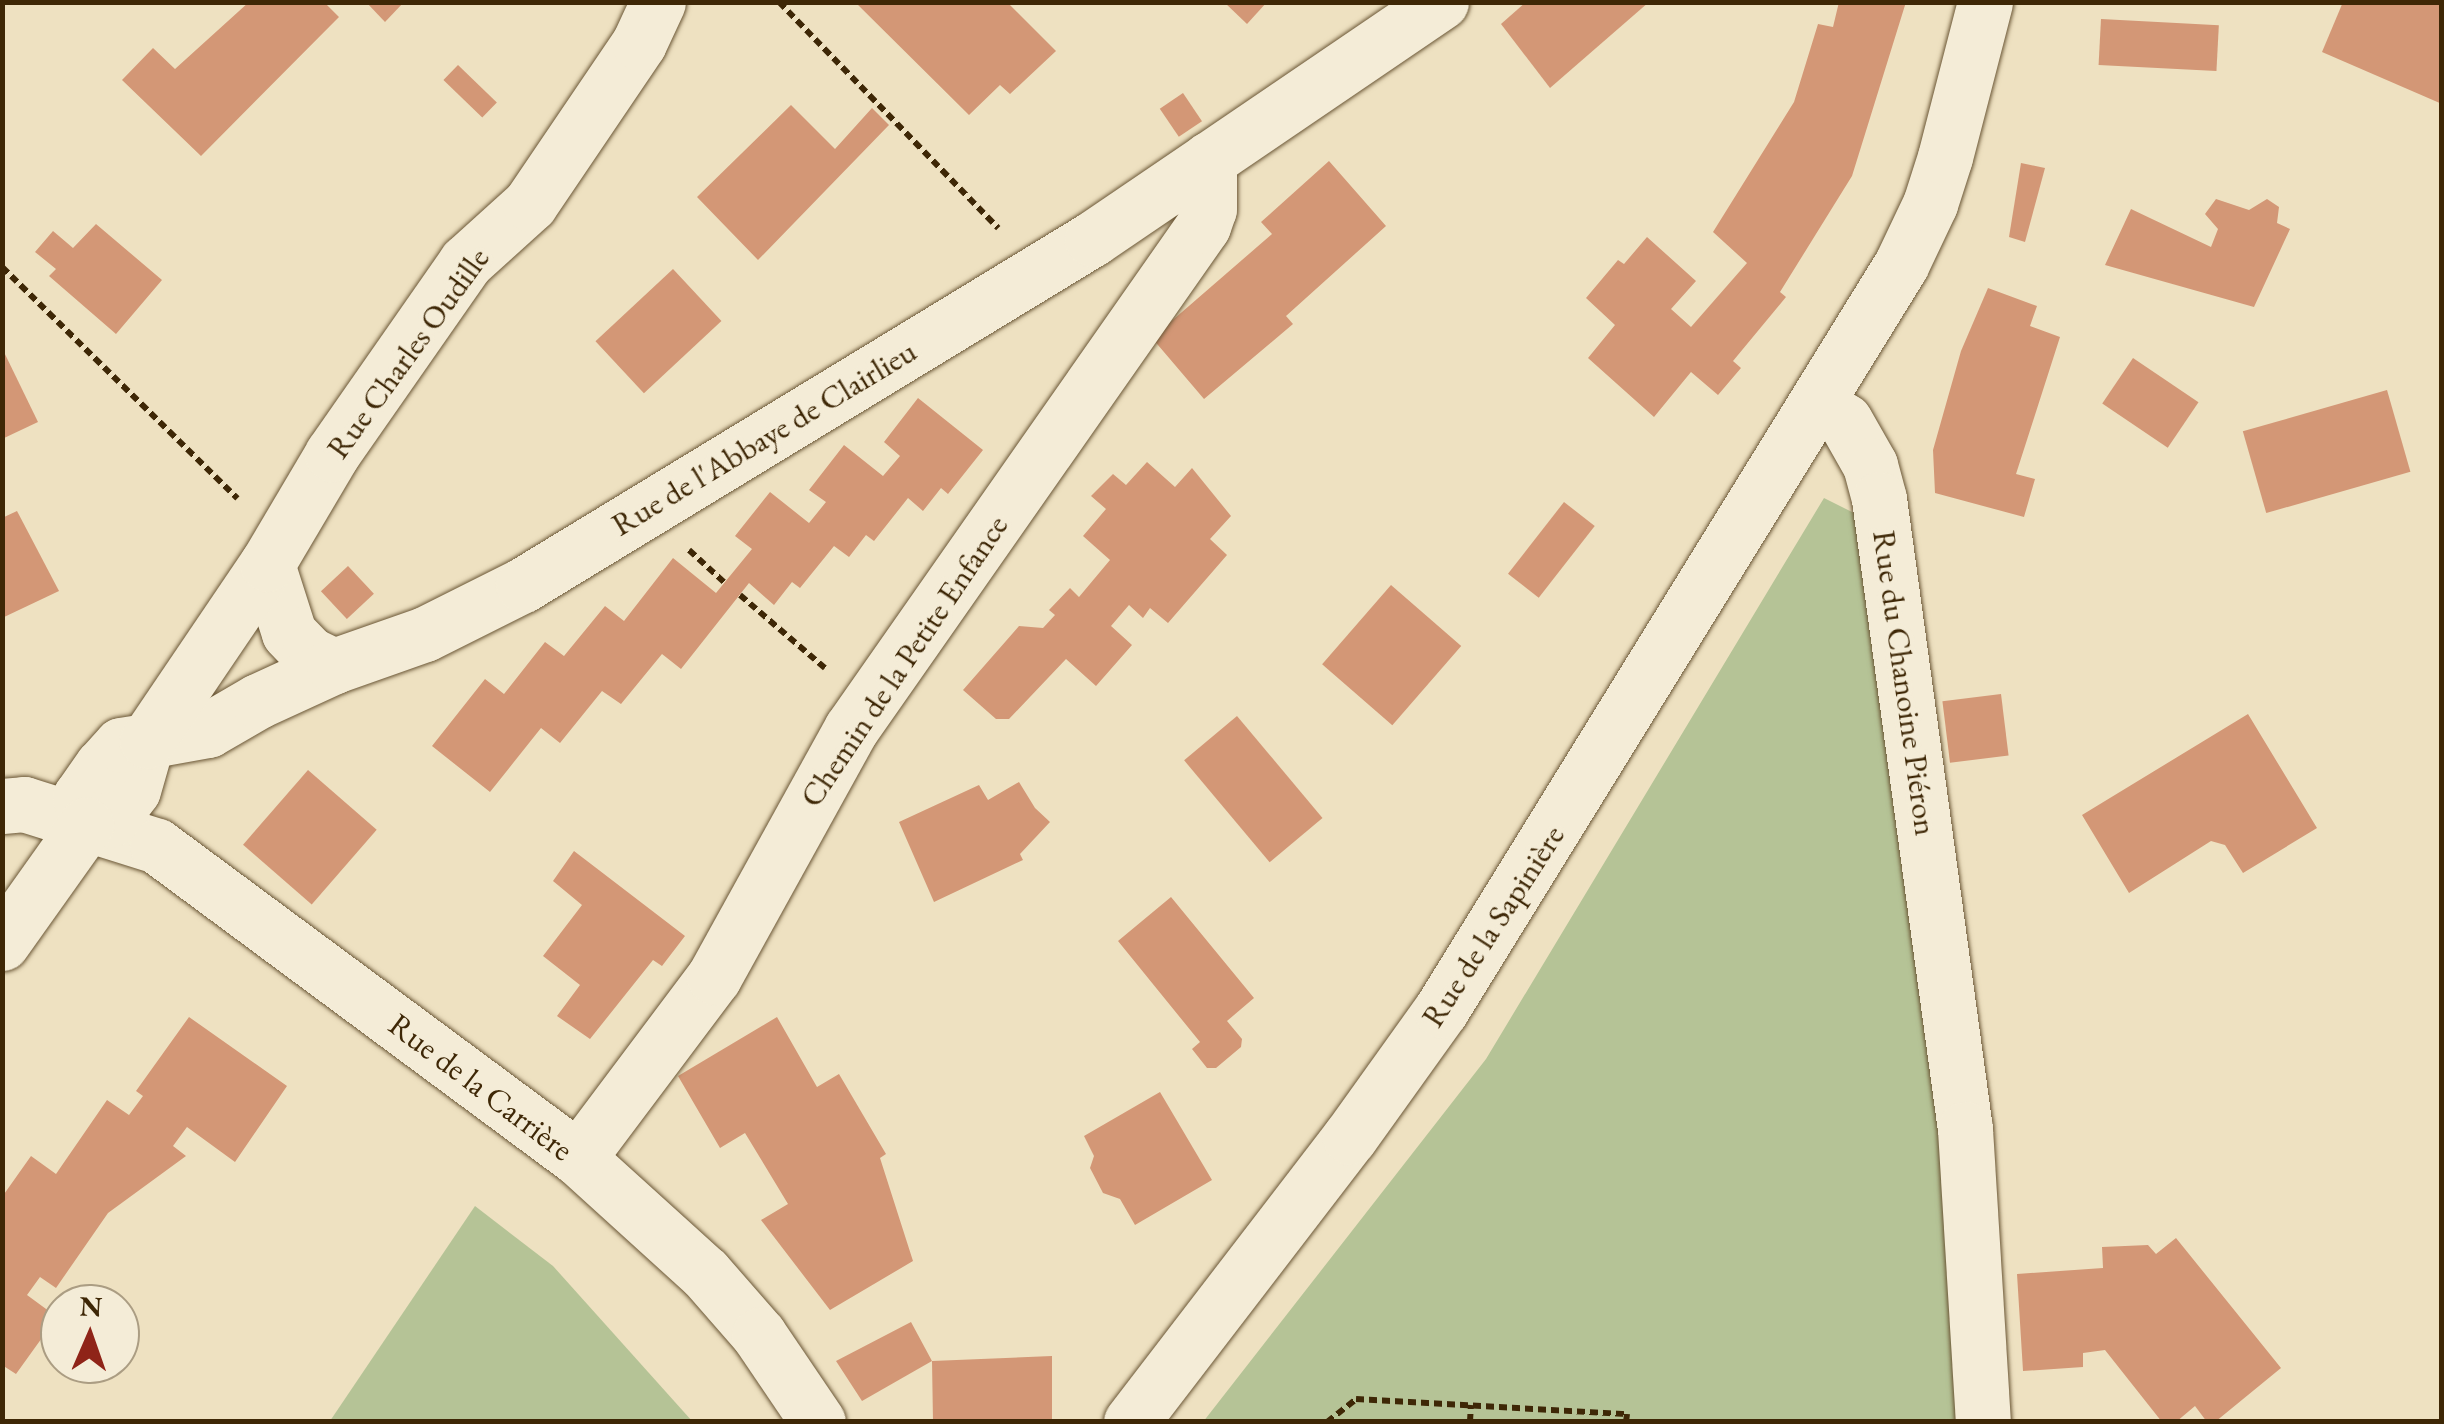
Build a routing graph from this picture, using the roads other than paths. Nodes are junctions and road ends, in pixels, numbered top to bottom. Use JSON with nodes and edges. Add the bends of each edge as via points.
{"nodes":[{"id":1,"x":658,"y":2,"type":"edge"},
{"id":2,"x":1441,"y":2,"type":"edge"},
{"id":3,"x":1986,"y":2,"type":"edge"},
{"id":4,"x":1209,"y":158,"type":"junction"},
{"id":5,"x":1817,"y":403,"type":"junction"},
{"id":6,"x":274,"y":552,"type":"junction"},
{"id":7,"x":334,"y":666,"type":"junction"},
{"id":8,"x":147,"y":741,"type":"junction"},
{"id":9,"x":2,"y":806,"type":"edge"},
{"id":10,"x":86,"y":824,"type":"junction"},
{"id":11,"x":16,"y":883,"type":"edge"},
{"id":12,"x":2,"y":942,"type":"edge"},
{"id":13,"x":578,"y":1158,"type":"junction"},
{"id":14,"x":818,"y":1422,"type":"edge"},
{"id":15,"x":1131,"y":1422,"type":"edge"},
{"id":16,"x":1984,"y":1422,"type":"edge"}],
"edges":[{"from":1,"to":6,"type":"street","name":"Rue Charles Oudille","via":[[640,43],[530,204],[466,262],[332,454]]},
{"from":2,"to":4,"type":"street","name":"Rue de l'Abbaye de Clairlieu"},
{"from":3,"to":5,"type":"street","via":[[1930,204],[1902,266]]},
{"from":4,"to":7,"type":"street","name":"Rue de l'Abbaye de Clairlieu","via":[[1039,271],[522,585],[426,634]]},
{"from":4,"to":13,"type":"street","name":"Chemin de la Petite Enfance","via":[[1203,226],[868,705],[714,977]]},
{"from":5,"to":15,"type":"street","name":"Rue de la Sapinière","via":[[1441,1010]]},
{"from":5,"to":16,"type":"street","name":"Rue du Chanoine Piéron","via":[[1844,420],[1870,465],[1879,499],[1965,1129]]},
{"from":6,"to":7,"type":"street","via":[[289,633],[309,654]]},
{"from":6,"to":8,"type":"street","name":"Rue Charles Oudille"},
{"from":7,"to":8,"type":"street","name":"Rue de l'Abbaye de Clairlieu","via":[[208,730]]},
{"from":8,"to":10,"type":"street","via":[[134,790],[111,819]]},
{"from":9,"to":10,"type":"street","name":"Rue de la Carrière","via":[[24,804]]},
{"from":10,"to":11,"type":"street"},
{"from":10,"to":13,"type":"street","name":"Rue de la Carrière","via":[[157,846]]},
{"from":11,"to":12,"type":"street"},
{"from":13,"to":14,"type":"street","name":"Rue de la Carrière","via":[[705,1273],[759,1335]]}]}
